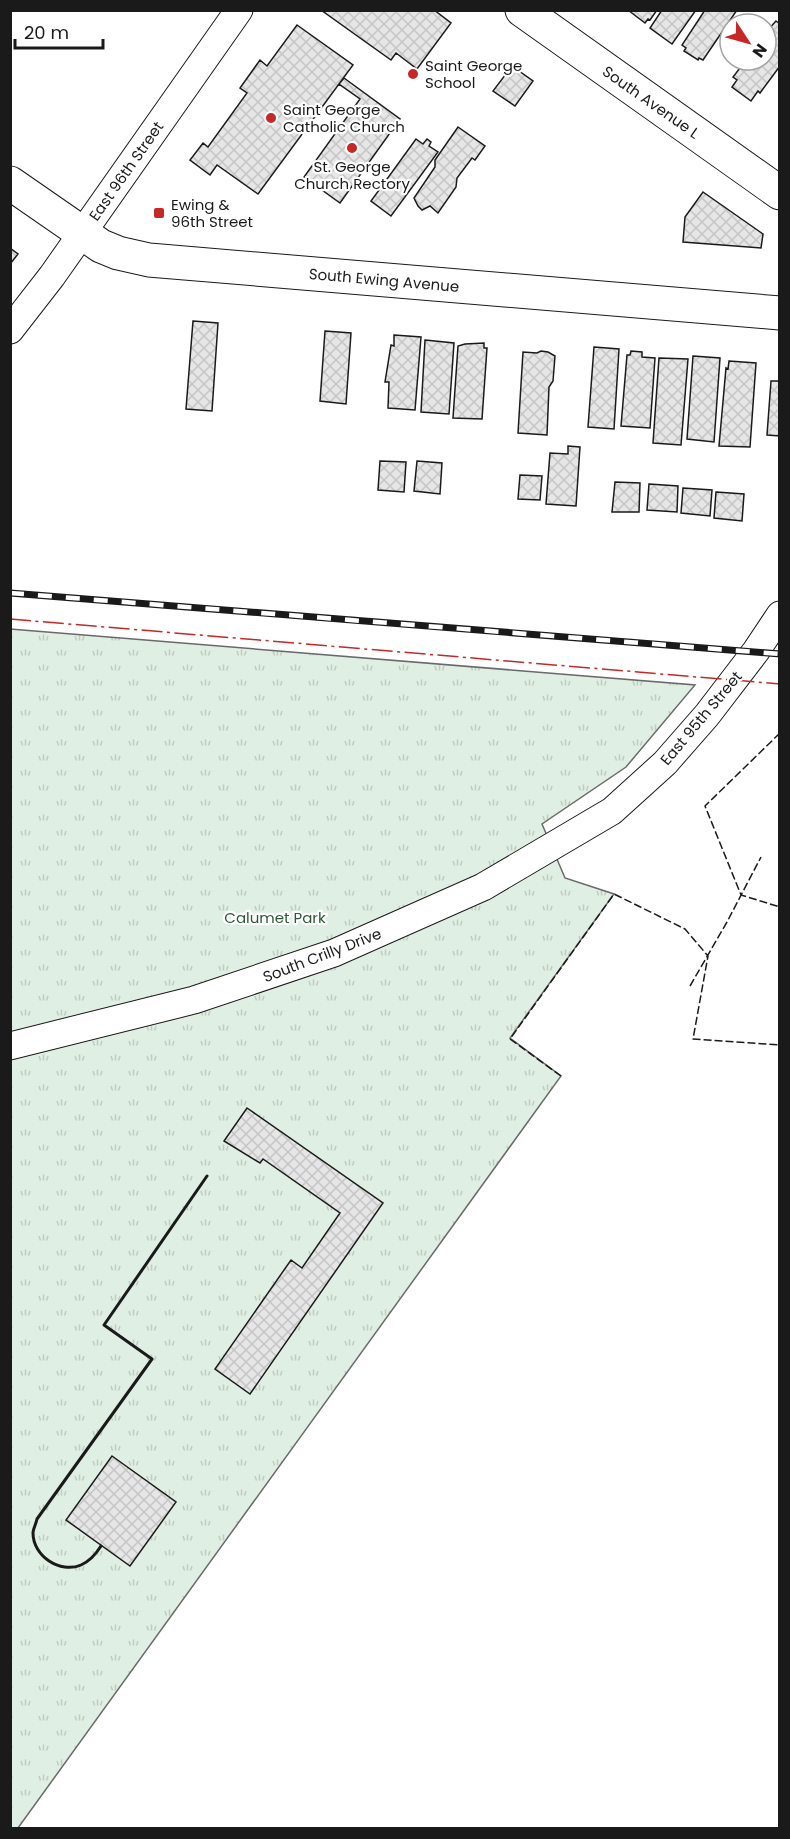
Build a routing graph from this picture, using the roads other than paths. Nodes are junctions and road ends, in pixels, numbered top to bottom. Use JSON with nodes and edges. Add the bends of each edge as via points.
{"nodes":[{"id":1,"x":239,"y":10,"type":"edge"},
{"id":2,"x":522,"y":10,"type":"edge"},
{"id":3,"x":10,"y":183,"type":"edge"},
{"id":4,"x":780,"y":193,"type":"edge"},
{"id":5,"x":82,"y":235,"type":"junction"},
{"id":6,"x":780,"y":313,"type":"edge"},
{"id":7,"x":10,"y":330,"type":"edge"},
{"id":8,"x":780,"y":615,"type":"edge"},
{"id":9,"x":612,"y":811,"type":"joint"},
{"id":10,"x":10,"y":1046,"type":"edge"}],
"edges":[{"from":1,"to":5,"type":"street","name":"East 96th Street"},
{"from":2,"to":4,"type":"main road","name":"South Avenue L"},
{"from":3,"to":5,"type":"main road","name":"South Ewing Avenue"},
{"from":5,"to":6,"type":"main road","name":"South Ewing Avenue","via":[[118,253],[149,260]]},
{"from":5,"to":7,"type":"street","name":"East 96th Street"},
{"from":8,"to":9,"type":"street","name":"East 95th Street","via":[[707,715],[665,763]]},
{"from":9,"to":10,"type":"street","name":"South Crilly Drive","via":[[483,887],[334,953],[194,1000]]}]}
